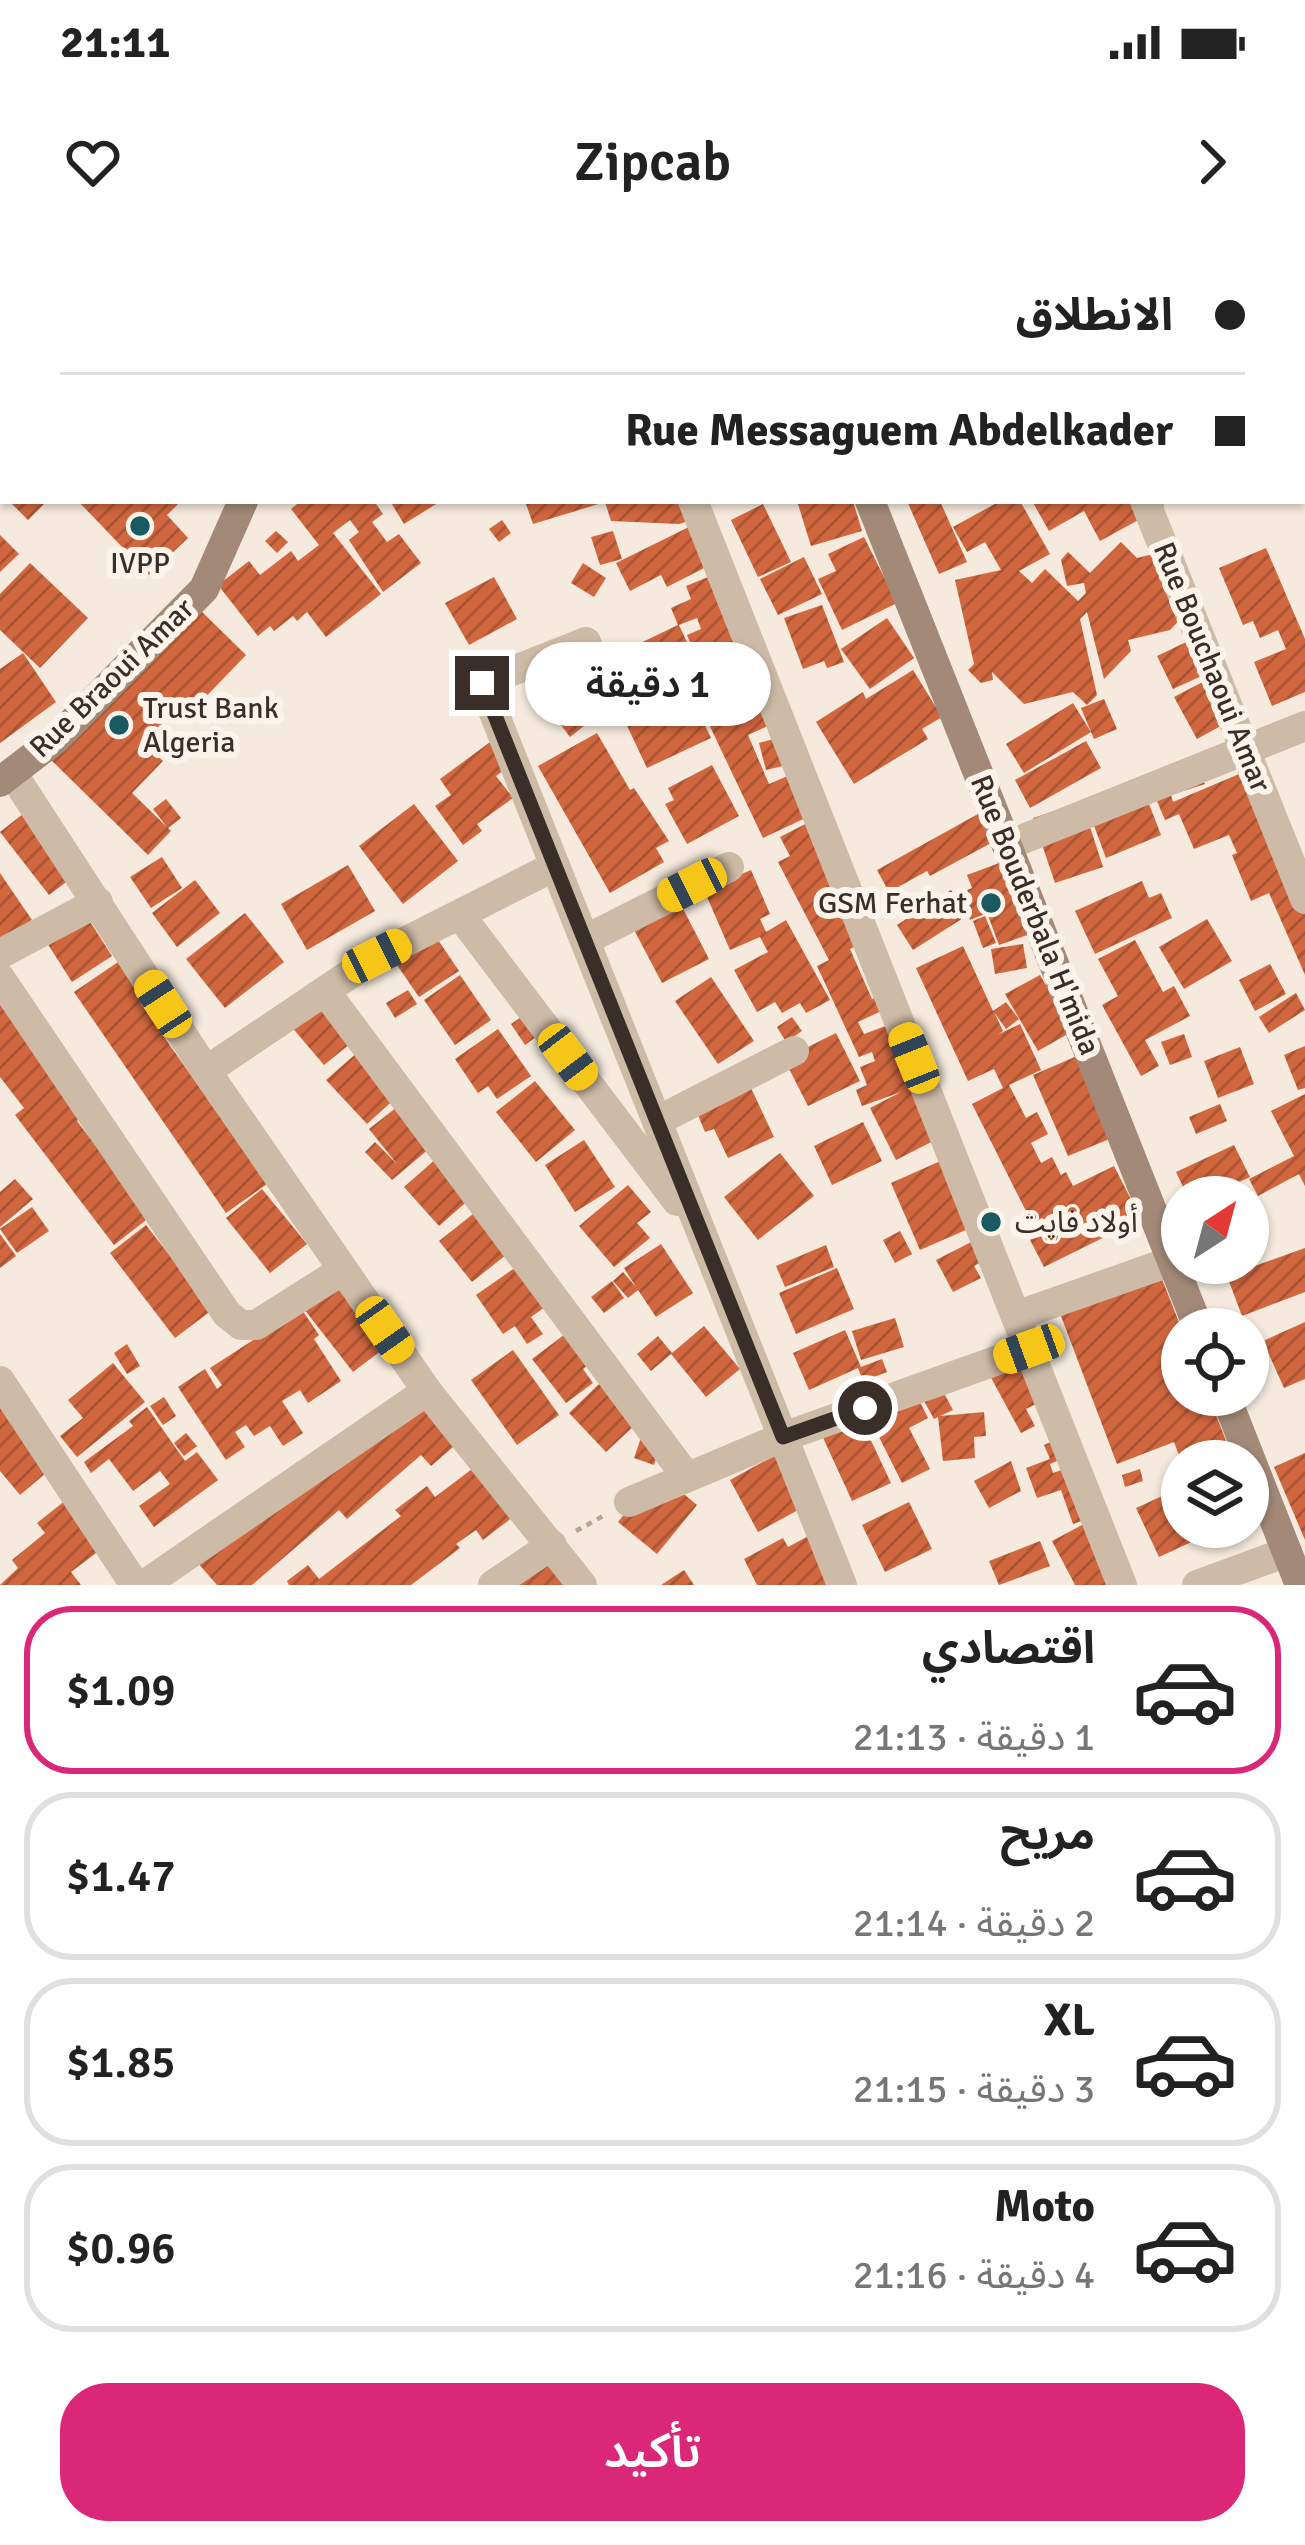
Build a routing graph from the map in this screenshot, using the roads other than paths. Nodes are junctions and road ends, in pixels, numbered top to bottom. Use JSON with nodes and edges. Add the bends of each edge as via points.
{"nodes":[{"id":1,"x":242,"y":504,"type":"edge"},
{"id":2,"x":694,"y":504,"type":"edge"},
{"id":3,"x":871,"y":504,"type":"edge"},
{"id":4,"x":1146,"y":504,"type":"edge"},
{"id":5,"x":613,"y":708,"type":"dead end"},
{"id":6,"x":1305,"y":726,"type":"edge"},
{"id":7,"x":1246,"y":751,"type":"junction"},
{"id":8,"x":6,"y":777,"type":"edge"},
{"id":9,"x":1293,"y":835,"type":"edge"},
{"id":10,"x":1008,"y":845,"type":"junction"},
{"id":11,"x":556,"y":866,"type":"junction"},
{"id":12,"x":728,"y":867,"type":"dead end"},
{"id":13,"x":1305,"y":899,"type":"edge"},
{"id":14,"x":98,"y":902,"type":"junction"},
{"id":15,"x":460,"y":915,"type":"junction"},
{"id":16,"x":585,"y":940,"type":"junction"},
{"id":17,"x":0,"y":954,"type":"edge"},
{"id":18,"x":0,"y":978,"type":"edge"},
{"id":19,"x":325,"y":991,"type":"junction"},
{"id":20,"x":794,"y":1051,"type":"dead end"},
{"id":21,"x":206,"y":1071,"type":"junction"},
{"id":22,"x":657,"y":1121,"type":"junction"},
{"id":23,"x":1161,"y":1233,"type":"edge"},
{"id":24,"x":702,"y":1235,"type":"junction"},
{"id":25,"x":1161,"y":1265,"type":"edge"},
{"id":26,"x":343,"y":1270,"type":"junction"},
{"id":27,"x":1016,"y":1316,"type":"junction"},
{"id":28,"x":1029,"y":1349,"type":"junction"},
{"id":29,"x":0,"y":1381,"type":"edge"},
{"id":30,"x":427,"y":1391,"type":"junction"},
{"id":31,"x":1233,"y":1416,"type":"edge"},
{"id":32,"x":783,"y":1437,"type":"junction"},
{"id":33,"x":686,"y":1476,"type":"junction"},
{"id":34,"x":629,"y":1502,"type":"road end"},
{"id":35,"x":552,"y":1545,"type":"junction"},
{"id":36,"x":1287,"y":1552,"type":"junction"},
{"id":37,"x":135,"y":1585,"type":"edge"},
{"id":38,"x":144,"y":1585,"type":"edge"},
{"id":39,"x":493,"y":1585,"type":"edge"},
{"id":40,"x":582,"y":1585,"type":"edge"},
{"id":41,"x":842,"y":1585,"type":"edge"},
{"id":42,"x":1122,"y":1585,"type":"edge"},
{"id":43,"x":1198,"y":1585,"type":"edge"},
{"id":44,"x":1300,"y":1585,"type":"edge"}],
"edges":[{"from":1,"to":8,"type":"main road","name":"Rue Braoui Amar","via":[[204,589],[57,738]]},
{"from":2,"to":27,"type":"street"},
{"from":3,"to":10,"type":"main road","name":"Rue Bouderbala H'mida"},
{"from":4,"to":7,"type":"street","name":"Rue Bouchaoui Amar"},
{"from":5,"to":11,"type":"street","via":[[586,642],[482,683]]},
{"from":6,"to":7,"type":"street"},
{"from":7,"to":9,"type":"street","name":"Rue Bouchaoui Amar"},
{"from":7,"to":10,"type":"street"},
{"from":8,"to":14,"type":"street"},
{"from":9,"to":13,"type":"street","name":"Rue Bouchaoui Amar"},
{"from":10,"to":23,"type":"main road","name":"Rue Bouderbala H'mida"},
{"from":11,"to":15,"type":"street"},
{"from":11,"to":16,"type":"street"},
{"from":12,"to":16,"type":"street"},
{"from":14,"to":17,"type":"street"},
{"from":14,"to":21,"type":"street"},
{"from":15,"to":19,"type":"street"},
{"from":15,"to":24,"type":"street"},
{"from":16,"to":22,"type":"street"},
{"from":18,"to":26,"type":"street","via":[[241,1325],[256,1324]]},
{"from":19,"to":21,"type":"street"},
{"from":19,"to":33,"type":"street"},
{"from":20,"to":22,"type":"street"},
{"from":21,"to":26,"type":"street"},
{"from":22,"to":24,"type":"street"},
{"from":24,"to":32,"type":"street"},
{"from":25,"to":27,"type":"street"},
{"from":26,"to":30,"type":"street"},
{"from":27,"to":28,"type":"street"},
{"from":28,"to":32,"type":"street"},
{"from":28,"to":42,"type":"street"},
{"from":29,"to":37,"type":"street"},
{"from":30,"to":35,"type":"street"},
{"from":30,"to":38,"type":"street"},
{"from":31,"to":36,"type":"main road"},
{"from":32,"to":33,"type":"street"},
{"from":32,"to":41,"type":"street"},
{"from":33,"to":34,"type":"street"},
{"from":35,"to":39,"type":"street"},
{"from":35,"to":40,"type":"street"},
{"from":36,"to":43,"type":"street"},
{"from":36,"to":44,"type":"main road"}]}
